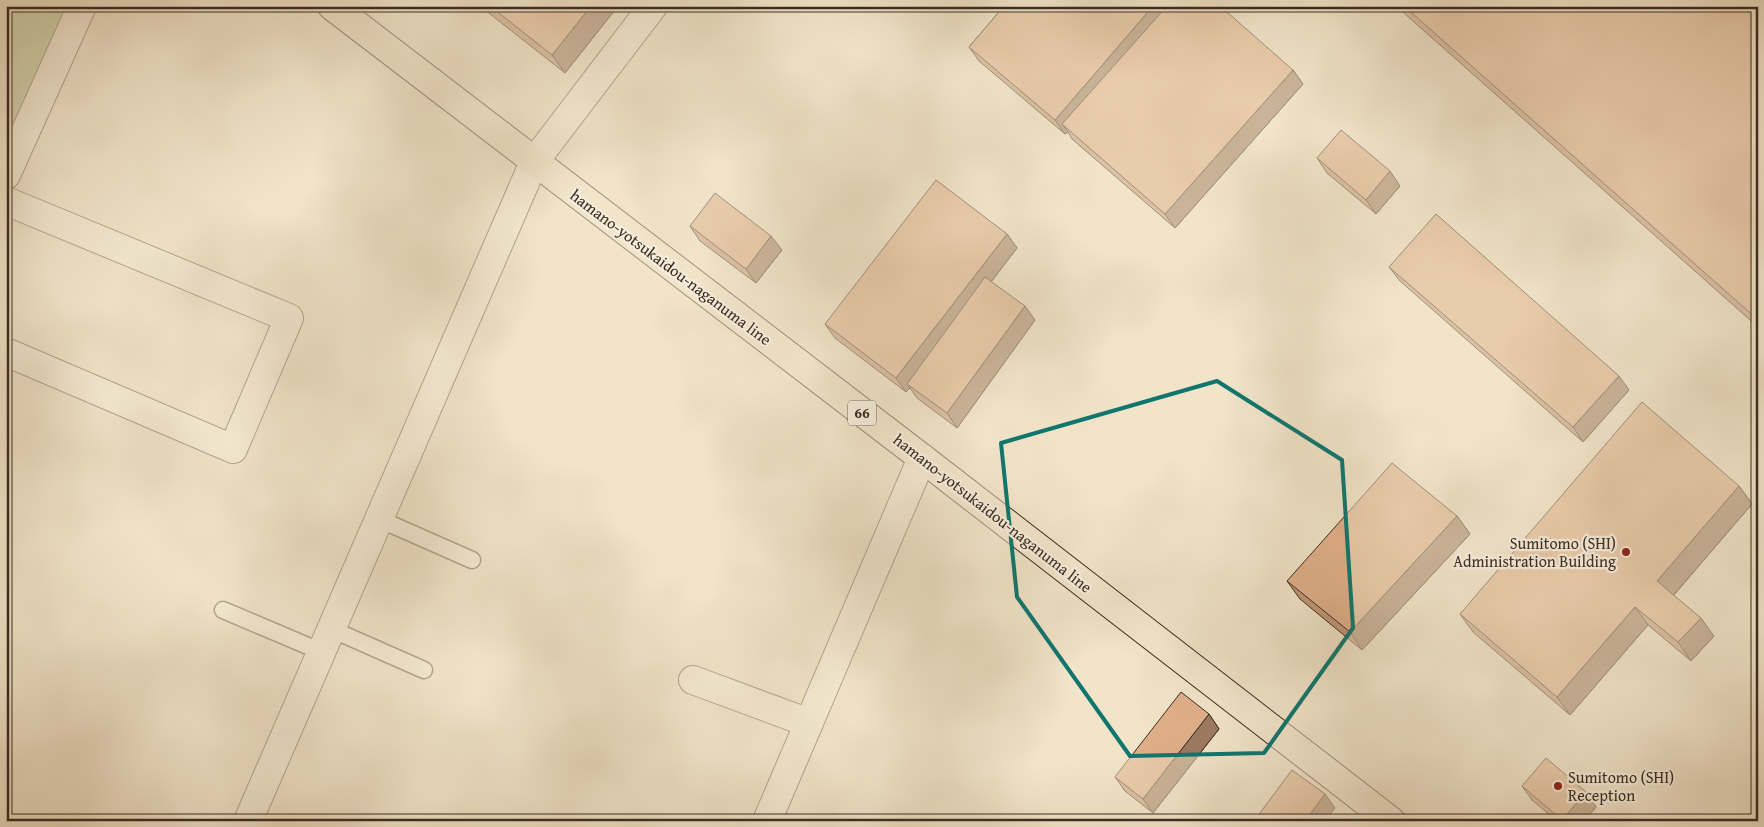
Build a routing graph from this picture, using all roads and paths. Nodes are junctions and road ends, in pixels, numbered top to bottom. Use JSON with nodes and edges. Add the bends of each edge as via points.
{"nodes":[{"id":1,"x":82,"y":6,"type":"edge"},
{"id":2,"x":332,"y":6,"type":"edge"},
{"id":3,"x":653,"y":6,"type":"edge"},
{"id":4,"x":534,"y":162,"type":"junction"},
{"id":5,"x":8,"y":165,"type":"edge"},
{"id":6,"x":6,"y":201,"type":"edge"},
{"id":7,"x":6,"y":352,"type":"edge"},
{"id":8,"x":922,"y":458,"type":"junction"},
{"id":9,"x":379,"y":519,"type":"junction"},
{"id":10,"x":472,"y":560,"type":"dead end"},
{"id":11,"x":223,"y":610,"type":"dead end"},
{"id":12,"x":326,"y":640,"type":"junction"},
{"id":13,"x":424,"y":670,"type":"dead end"},
{"id":14,"x":693,"y":680,"type":"dead end"},
{"id":15,"x":809,"y":723,"type":"junction"},
{"id":16,"x":248,"y":821,"type":"edge"},
{"id":17,"x":767,"y":821,"type":"edge"},
{"id":18,"x":1391,"y":821,"type":"edge"}],
"edges":[{"from":1,"to":5,"type":"street"},
{"from":2,"to":4,"type":"main road","name":"hamano-yotsukaidou-naganuma line","number":"66"},
{"from":3,"to":4,"type":"street"},
{"from":4,"to":8,"type":"main road","name":"hamano-yotsukaidou-naganuma line","number":"66"},
{"from":4,"to":9,"type":"street"},
{"from":6,"to":7,"type":"street","via":[[289,318],[233,449]]},
{"from":8,"to":15,"type":"street"},
{"from":8,"to":18,"type":"main road","name":"hamano-yotsukaidou-naganuma line","number":"66"},
{"from":9,"to":10,"type":"lane"},
{"from":9,"to":12,"type":"street"},
{"from":11,"to":12,"type":"lane"},
{"from":12,"to":13,"type":"lane"},
{"from":12,"to":16,"type":"street"},
{"from":14,"to":15,"type":"street"},
{"from":15,"to":17,"type":"street"}]}
